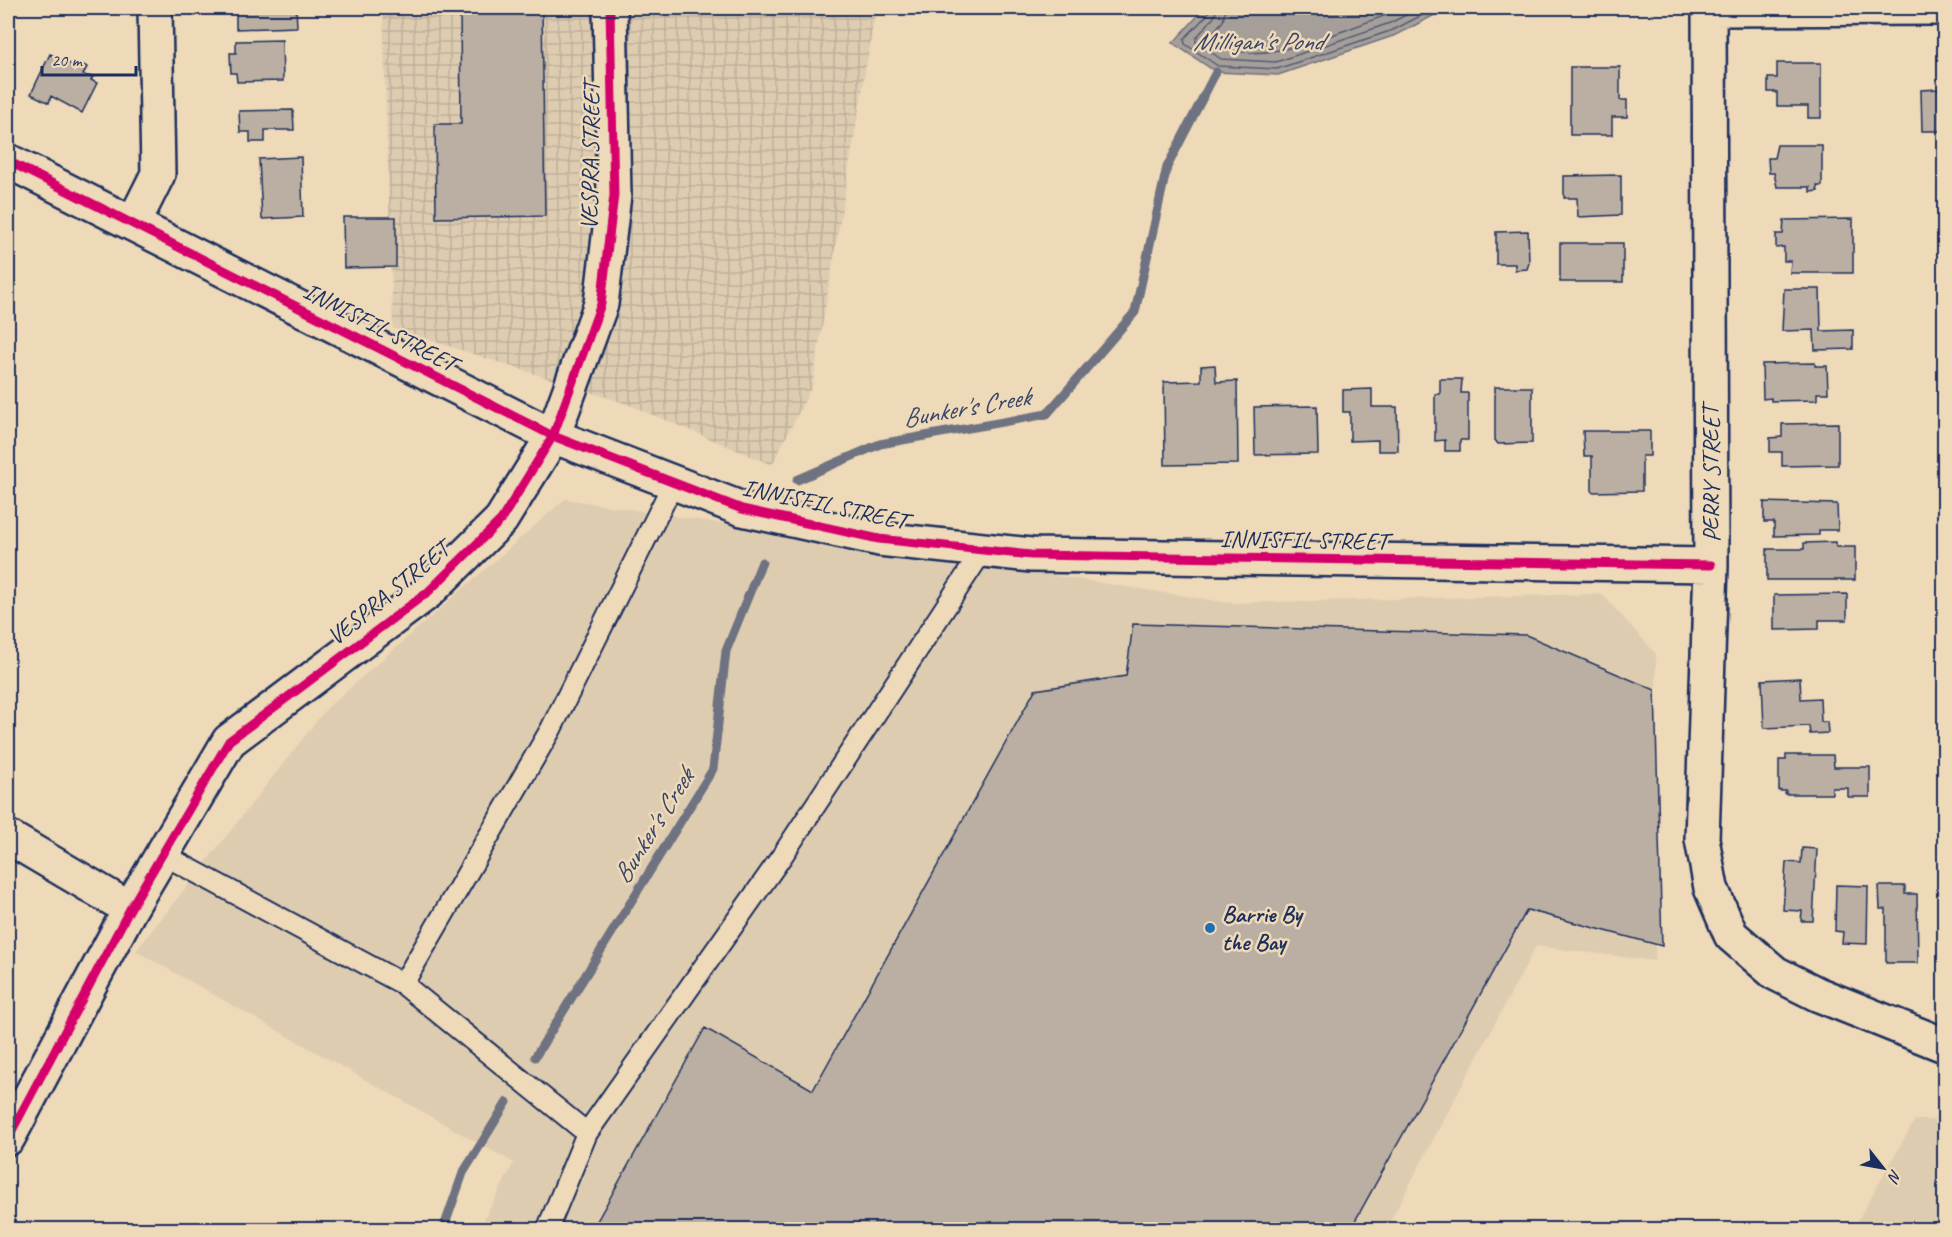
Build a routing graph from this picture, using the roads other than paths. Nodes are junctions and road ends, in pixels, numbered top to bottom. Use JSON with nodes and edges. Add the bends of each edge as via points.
{"nodes":[{"id":1,"x":155,"y":8,"type":"edge"},
{"id":2,"x":610,"y":8,"type":"edge"},
{"id":3,"x":1709,"y":8,"type":"edge"},
{"id":4,"x":1944,"y":8,"type":"edge"},
{"id":5,"x":8,"y":161,"type":"edge"},
{"id":6,"x":133,"y":224,"type":"junction"},
{"id":7,"x":553,"y":436,"type":"junction"},
{"id":8,"x":674,"y":482,"type":"junction"},
{"id":9,"x":983,"y":550,"type":"junction"},
{"id":10,"x":1711,"y":565,"type":"junction"},
{"id":11,"x":8,"y":837,"type":"edge"},
{"id":12,"x":162,"y":854,"type":"junction"},
{"id":13,"x":130,"y":909,"type":"junction"},
{"id":14,"x":403,"y":984,"type":"junction"},
{"id":15,"x":1944,"y":1045,"type":"edge"},
{"id":16,"x":587,"y":1133,"type":"junction"},
{"id":17,"x":8,"y":1138,"type":"edge"},
{"id":18,"x":547,"y":1230,"type":"edge"}],
"edges":[{"from":1,"to":6,"type":"street","via":[[158,174]]},
{"from":2,"to":7,"type":"street","name":"VESPRA STREET","via":[[614,195],[601,304]]},
{"from":3,"to":4,"type":"street"},
{"from":3,"to":10,"type":"street","name":"PERRY STREET"},
{"from":5,"to":6,"type":"street","name":"INNISFIL STREET"},
{"from":6,"to":7,"type":"street","name":"INNISFIL STREET"},
{"from":7,"to":8,"type":"street","name":"INNISFIL STREET"},
{"from":7,"to":12,"type":"street","name":"VESPRA STREET","via":[[501,520],[428,592],[229,741]]},
{"from":8,"to":9,"type":"street","name":"INNISFIL STREET","via":[[742,509],[856,534]]},
{"from":8,"to":14,"type":"lane","via":[[551,729]]},
{"from":9,"to":10,"type":"street","name":"INNISFIL STREET","via":[[1043,555]]},
{"from":9,"to":16,"type":"lane","via":[[782,856]]},
{"from":10,"to":15,"type":"street","name":"PERRY STREET","via":[[1702,839],[1711,888],[1731,935],[1775,973]]},
{"from":11,"to":13,"type":"street"},
{"from":12,"to":13,"type":"street","name":"VESPRA STREET"},
{"from":12,"to":14,"type":"lane"},
{"from":13,"to":17,"type":"street","name":"VESPRA STREET"},
{"from":14,"to":16,"type":"lane"},
{"from":16,"to":18,"type":"lane"}]}
